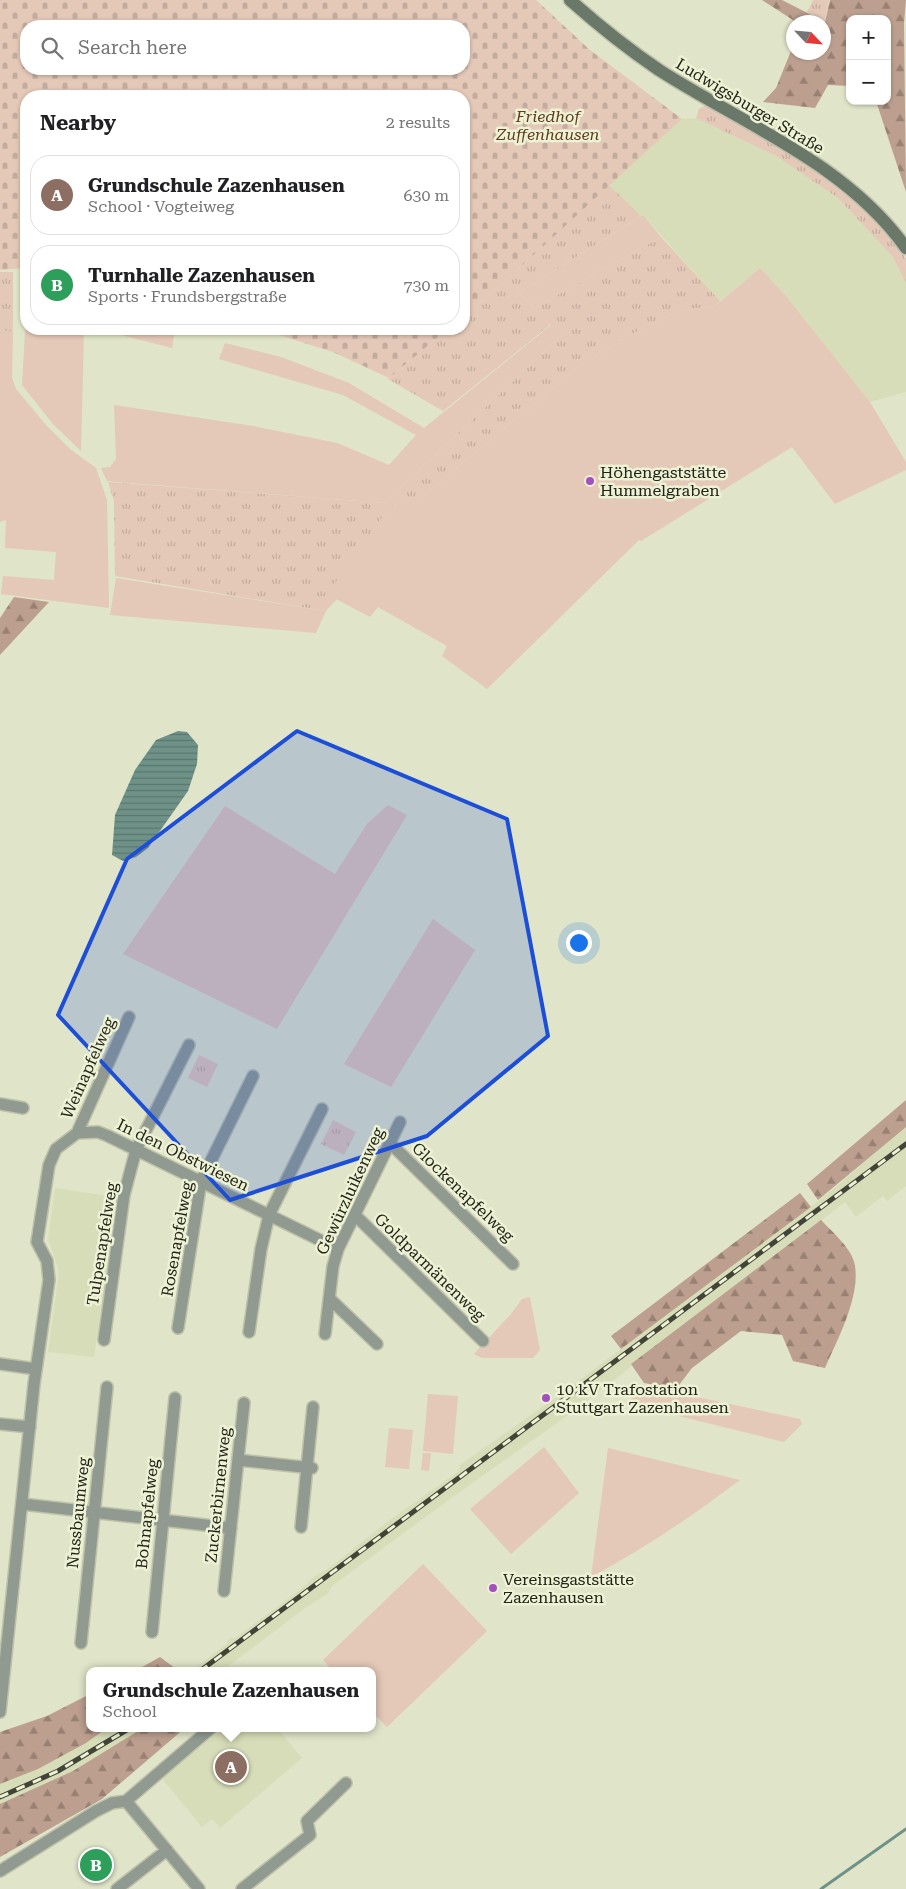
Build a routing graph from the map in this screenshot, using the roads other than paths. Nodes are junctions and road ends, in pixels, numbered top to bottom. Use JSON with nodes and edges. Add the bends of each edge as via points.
{"nodes":[{"id":1,"x":570,"y":0,"type":"edge"},
{"id":2,"x":906,"y":248,"type":"edge"},
{"id":3,"x":129,"y":1016,"type":"dead end"},
{"id":4,"x":189,"y":1045,"type":"dead end"},
{"id":5,"x":253,"y":1076,"type":"dead end"},
{"id":6,"x":0,"y":1104,"type":"edge"},
{"id":7,"x":23,"y":1108,"type":"dead end"},
{"id":8,"x":322,"y":1109,"type":"dead end"},
{"id":9,"x":400,"y":1122,"type":"dead end"},
{"id":10,"x":77,"y":1133,"type":"junction"},
{"id":11,"x":390,"y":1144,"type":"junction"},
{"id":12,"x":136,"y":1150,"type":"junction"},
{"id":13,"x":201,"y":1182,"type":"junction"},
{"id":14,"x":269,"y":1215,"type":"junction"},
{"id":15,"x":354,"y":1216,"type":"junction"},
{"id":16,"x":338,"y":1248,"type":"junction"},
{"id":17,"x":513,"y":1264,"type":"dead end"},
{"id":18,"x":329,"y":1298,"type":"junction"},
{"id":19,"x":178,"y":1328,"type":"dead end"},
{"id":20,"x":249,"y":1332,"type":"dead end"},
{"id":21,"x":325,"y":1334,"type":"dead end"},
{"id":22,"x":104,"y":1340,"type":"dead end"},
{"id":23,"x":483,"y":1341,"type":"dead end"},
{"id":24,"x":377,"y":1344,"type":"dead end"},
{"id":25,"x":0,"y":1364,"type":"edge"},
{"id":26,"x":36,"y":1369,"type":"junction"},
{"id":27,"x":107,"y":1387,"type":"dead end"},
{"id":28,"x":175,"y":1398,"type":"dead end"},
{"id":29,"x":244,"y":1403,"type":"dead end"},
{"id":30,"x":313,"y":1407,"type":"dead end"},
{"id":31,"x":0,"y":1424,"type":"edge"},
{"id":32,"x":30,"y":1426,"type":"junction"},
{"id":33,"x":238,"y":1460,"type":"junction"},
{"id":34,"x":310,"y":1468,"type":"junction"},
{"id":35,"x":22,"y":1504,"type":"junction"},
{"id":36,"x":95,"y":1512,"type":"junction"},
{"id":37,"x":163,"y":1520,"type":"junction"},
{"id":38,"x":301,"y":1527,"type":"dead end"},
{"id":39,"x":231,"y":1528,"type":"junction"},
{"id":40,"x":224,"y":1591,"type":"dead end"},
{"id":41,"x":152,"y":1632,"type":"dead end"},
{"id":42,"x":81,"y":1643,"type":"dead end"},
{"id":43,"x":0,"y":1712,"type":"edge"},
{"id":44,"x":206,"y":1732,"type":"edge"},
{"id":45,"x":346,"y":1783,"type":"dead end"},
{"id":46,"x":126,"y":1802,"type":"junction"},
{"id":47,"x":167,"y":1850,"type":"junction"},
{"id":48,"x":0,"y":1871,"type":"edge"},
{"id":49,"x":117,"y":1889,"type":"edge"},
{"id":50,"x":199,"y":1889,"type":"edge"},
{"id":51,"x":242,"y":1889,"type":"edge"}],
"edges":[{"from":1,"to":2,"type":"main road","name":"Ludwigsburger Straße","via":[[659,70],[827,172],[886,220]]},
{"from":3,"to":10,"type":"street","name":"Weinapfelweg"},
{"from":4,"to":12,"type":"street","name":"Tulpenapfelweg"},
{"from":5,"to":13,"type":"street","name":"Rosenapfelweg"},
{"from":6,"to":7,"type":"street"},
{"from":8,"to":14,"type":"street"},
{"from":9,"to":11,"type":"street","name":"Gewürzluikenweg"},
{"from":10,"to":12,"type":"street","name":"In den Obstwiesen","via":[[98,1132]]},
{"from":10,"to":26,"type":"street","via":[[56,1149],[49,1165],[37,1242],[49,1270]]},
{"from":11,"to":15,"type":"street","name":"Gewürzluikenweg"},
{"from":11,"to":17,"type":"street","name":"Glockenapfelweg"},
{"from":12,"to":13,"type":"street","name":"In den Obstwiesen"},
{"from":12,"to":22,"type":"street","name":"Tulpenapfelweg","via":[[124,1195]]},
{"from":13,"to":14,"type":"street","name":"In den Obstwiesen"},
{"from":13,"to":19,"type":"street","name":"Rosenapfelweg"},
{"from":14,"to":16,"type":"street","name":"In den Obstwiesen"},
{"from":14,"to":20,"type":"street"},
{"from":15,"to":16,"type":"street","name":"Gewürzluikenweg"},
{"from":15,"to":23,"type":"street","name":"Goldparmänenweg"},
{"from":16,"to":18,"type":"street","name":"Gewürzluikenweg"},
{"from":18,"to":21,"type":"street","name":"Gewürzluikenweg"},
{"from":18,"to":24,"type":"street"},
{"from":25,"to":26,"type":"street"},
{"from":26,"to":32,"type":"street"},
{"from":27,"to":36,"type":"street","name":"Nussbaumweg"},
{"from":28,"to":37,"type":"street","name":"Bohnapfelweg"},
{"from":29,"to":33,"type":"street","name":"Zuckerbirnenweg"},
{"from":30,"to":34,"type":"street"},
{"from":31,"to":32,"type":"street"},
{"from":32,"to":35,"type":"street"},
{"from":33,"to":34,"type":"street"},
{"from":33,"to":39,"type":"street","name":"Zuckerbirnenweg"},
{"from":34,"to":38,"type":"street"},
{"from":35,"to":36,"type":"street"},
{"from":35,"to":43,"type":"street"},
{"from":36,"to":37,"type":"street"},
{"from":36,"to":42,"type":"street","name":"Nussbaumweg"},
{"from":37,"to":39,"type":"street"},
{"from":37,"to":41,"type":"street","name":"Bohnapfelweg"},
{"from":39,"to":40,"type":"street","name":"Zuckerbirnenweg"},
{"from":44,"to":46,"type":"street"},
{"from":45,"to":51,"type":"street","via":[[307,1821],[310,1835]]},
{"from":46,"to":47,"type":"street"},
{"from":46,"to":48,"type":"street","via":[[112,1803],[96,1811]]},
{"from":47,"to":49,"type":"street"},
{"from":47,"to":50,"type":"street"}]}
